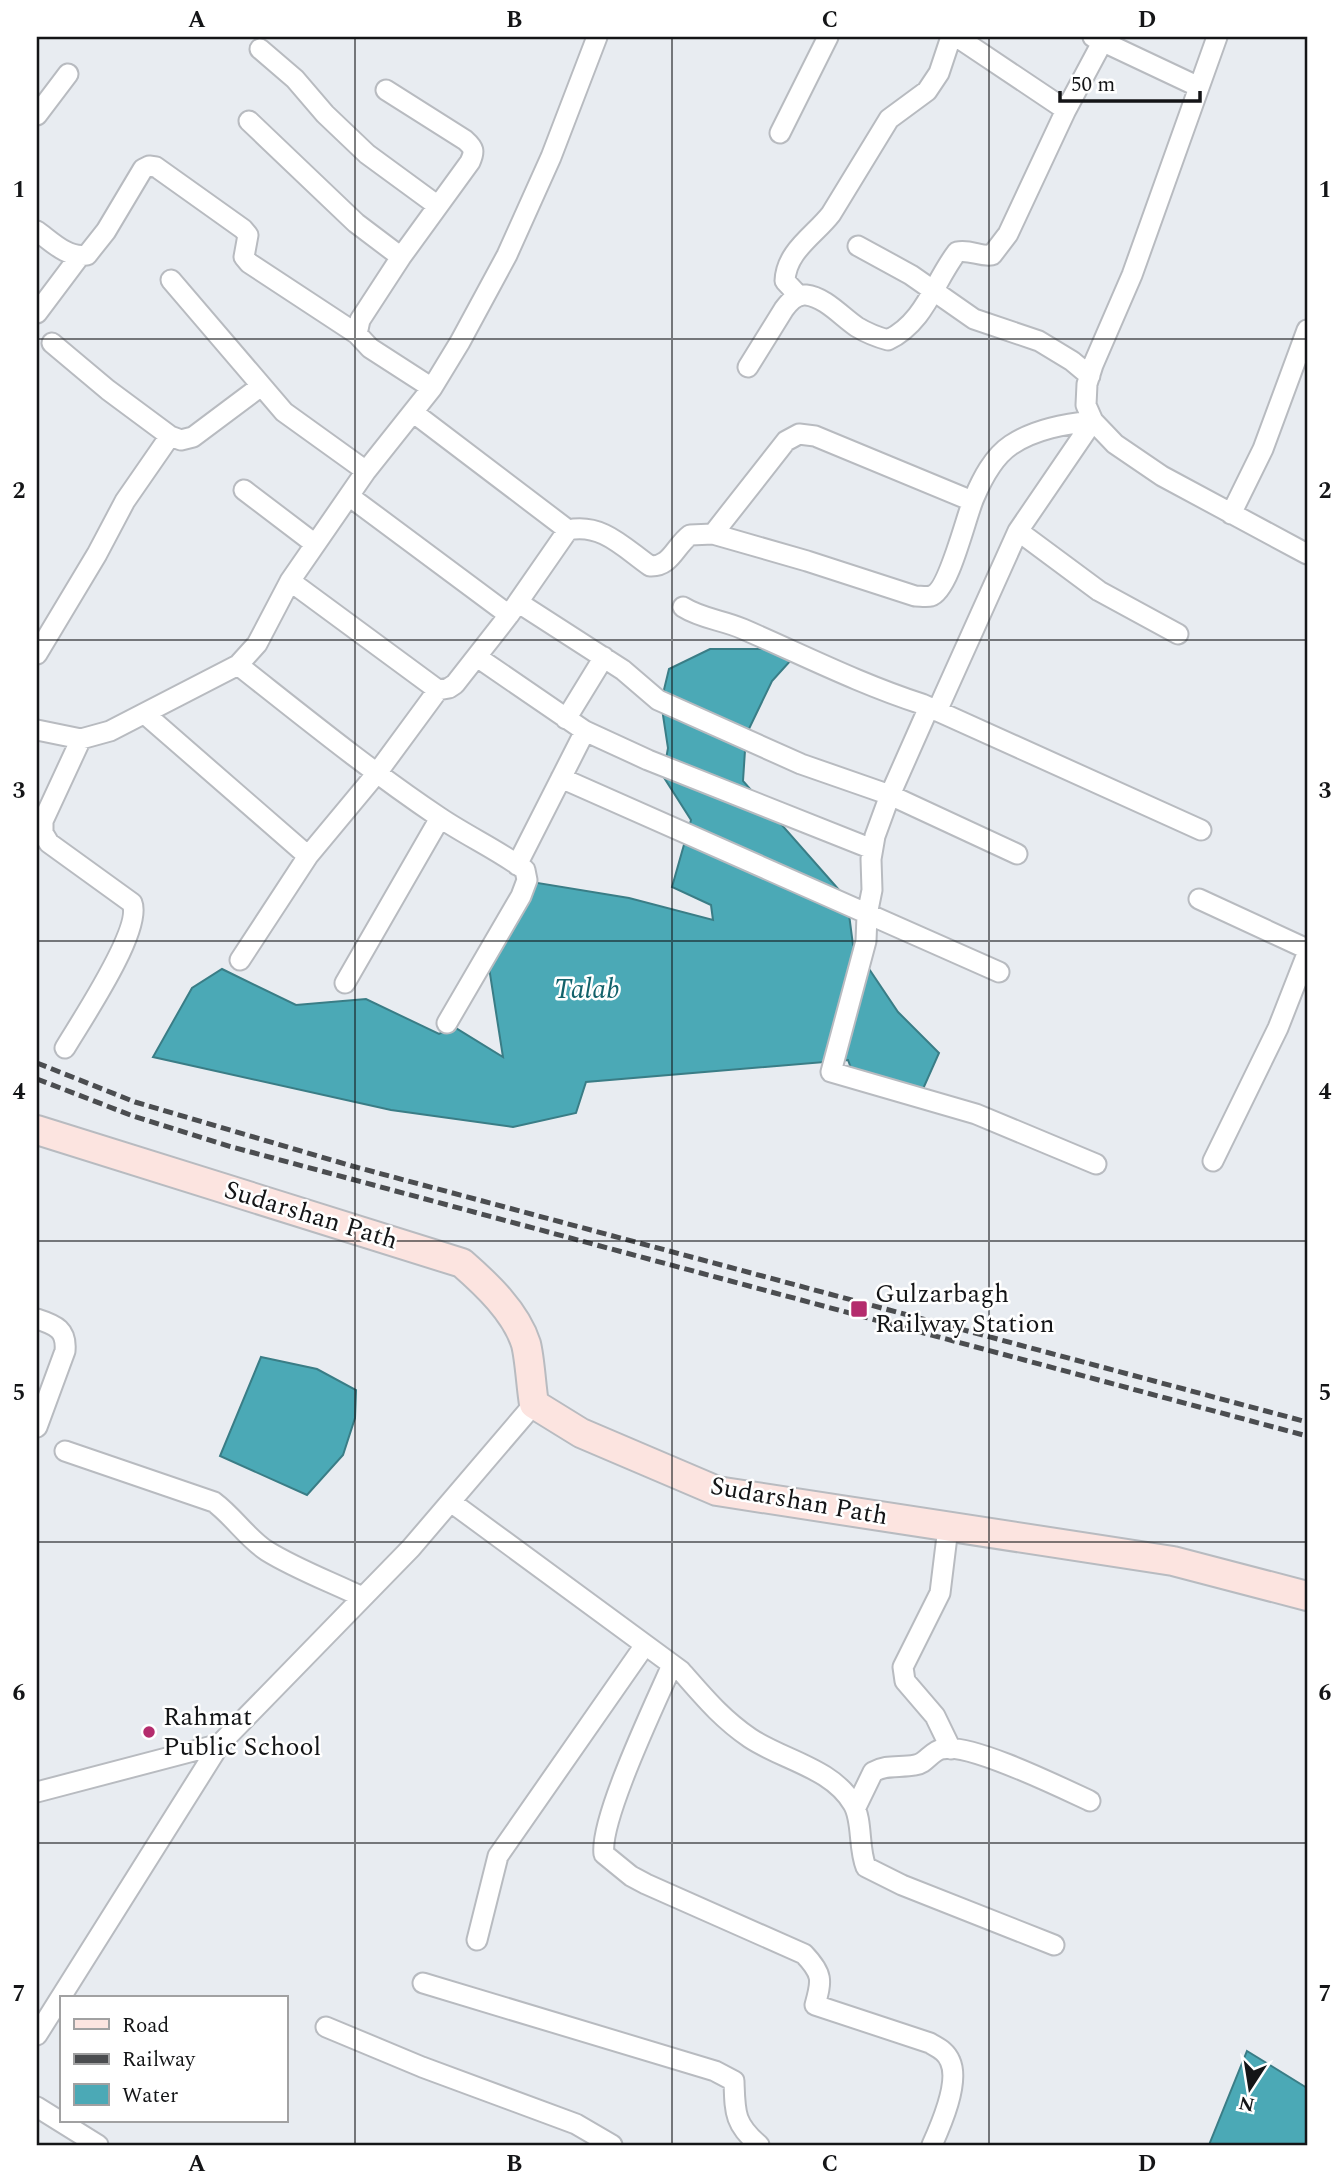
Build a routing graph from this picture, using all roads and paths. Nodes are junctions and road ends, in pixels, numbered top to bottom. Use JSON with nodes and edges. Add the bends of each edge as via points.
{"nodes":[{"id":1,"x":597,"y":37,"type":"edge"},
{"id":2,"x":828,"y":37,"type":"edge"},
{"id":3,"x":951,"y":37,"type":"edge"},
{"id":4,"x":957,"y":37,"type":"edge"},
{"id":5,"x":1217,"y":37,"type":"edge"},
{"id":6,"x":1100,"y":39,"type":"edge"},
{"id":7,"x":260,"y":48,"type":"dead end"},
{"id":8,"x":68,"y":74,"type":"dead end"},
{"id":9,"x":1199,"y":87,"type":"junction"},
{"id":10,"x":386,"y":90,"type":"dead end"},
{"id":11,"x":1066,"y":110,"type":"junction"},
{"id":12,"x":37,"y":115,"type":"edge"},
{"id":13,"x":249,"y":121,"type":"dead end"},
{"id":14,"x":780,"y":133,"type":"dead end"},
{"id":15,"x":438,"y":206,"type":"junction"},
{"id":16,"x":37,"y":231,"type":"edge"},
{"id":17,"x":858,"y":246,"type":"dead end"},
{"id":18,"x":79,"y":257,"type":"junction"},
{"id":19,"x":401,"y":257,"type":"junction"},
{"id":20,"x":171,"y":280,"type":"dead end"},
{"id":21,"x":935,"y":291,"type":"junction"},
{"id":22,"x":799,"y":296,"type":"junction"},
{"id":23,"x":37,"y":313,"type":"edge"},
{"id":24,"x":1307,"y":330,"type":"edge"},
{"id":25,"x":356,"y":334,"type":"junction"},
{"id":26,"x":52,"y":343,"type":"dead end"},
{"id":27,"x":748,"y":367,"type":"dead end"},
{"id":28,"x":1090,"y":376,"type":"junction"},
{"id":29,"x":261,"y":386,"type":"junction"},
{"id":30,"x":432,"y":388,"type":"junction"},
{"id":31,"x":414,"y":413,"type":"junction"},
{"id":32,"x":1093,"y":421,"type":"junction"},
{"id":33,"x":170,"y":436,"type":"junction"},
{"id":34,"x":366,"y":471,"type":"junction"},
{"id":35,"x":244,"y":491,"type":"dead end"},
{"id":36,"x":349,"y":496,"type":"junction"},
{"id":37,"x":972,"y":501,"type":"junction"},
{"id":38,"x":1231,"y":514,"type":"junction"},
{"id":39,"x":568,"y":530,"type":"junction"},
{"id":40,"x":1018,"y":531,"type":"junction"},
{"id":41,"x":713,"y":534,"type":"junction"},
{"id":42,"x":315,"y":544,"type":"junction"},
{"id":43,"x":1307,"y":554,"type":"edge"},
{"id":44,"x":290,"y":580,"type":"junction"},
{"id":45,"x":683,"y":607,"type":"dead end"},
{"id":46,"x":514,"y":609,"type":"junction"},
{"id":47,"x":1178,"y":634,"type":"dead end"},
{"id":48,"x":37,"y":654,"type":"edge"},
{"id":49,"x":477,"y":657,"type":"junction"},
{"id":50,"x":604,"y":657,"type":"junction"},
{"id":51,"x":238,"y":664,"type":"junction"},
{"id":52,"x":438,"y":690,"type":"junction"},
{"id":53,"x":933,"y":709,"type":"junction"},
{"id":54,"x":145,"y":714,"type":"junction"},
{"id":55,"x":566,"y":719,"type":"junction"},
{"id":56,"x":37,"y":730,"type":"edge"},
{"id":57,"x":585,"y":731,"type":"junction"},
{"id":58,"x":81,"y":739,"type":"junction"},
{"id":59,"x":377,"y":773,"type":"junction"},
{"id":60,"x":561,"y":778,"type":"junction"},
{"id":61,"x":890,"y":795,"type":"junction"},
{"id":62,"x":440,"y":818,"type":"junction"},
{"id":63,"x":1201,"y":830,"type":"dead end"},
{"id":64,"x":872,"y":849,"type":"junction"},
{"id":65,"x":1017,"y":854,"type":"dead end"},
{"id":66,"x":308,"y":856,"type":"junction"},
{"id":67,"x":517,"y":865,"type":"junction"},
{"id":68,"x":1199,"y":899,"type":"dead end"},
{"id":69,"x":867,"y":915,"type":"junction"},
{"id":70,"x":1307,"y":951,"type":"edge"},
{"id":71,"x":240,"y":960,"type":"dead end"},
{"id":72,"x":999,"y":971,"type":"dead end"},
{"id":73,"x":345,"y":983,"type":"dead end"},
{"id":74,"x":447,"y":1023,"type":"dead end"},
{"id":75,"x":65,"y":1048,"type":"dead end"},
{"id":76,"x":37,"y":1130,"type":"edge"},
{"id":77,"x":1213,"y":1161,"type":"dead end"},
{"id":78,"x":1096,"y":1164,"type":"dead end"},
{"id":79,"x":37,"y":1319,"type":"edge"},
{"id":80,"x":534,"y":1404,"type":"junction"},
{"id":81,"x":37,"y":1427,"type":"edge"},
{"id":82,"x":65,"y":1451,"type":"dead end"},
{"id":83,"x":451,"y":1502,"type":"junction"},
{"id":84,"x":947,"y":1528,"type":"junction"},
{"id":85,"x":1307,"y":1596,"type":"edge"},
{"id":86,"x":362,"y":1597,"type":"junction"},
{"id":87,"x":645,"y":1645,"type":"junction"},
{"id":88,"x":672,"y":1665,"type":"junction"},
{"id":89,"x":220,"y":1744,"type":"junction"},
{"id":90,"x":951,"y":1749,"type":"junction"},
{"id":91,"x":37,"y":1792,"type":"edge"},
{"id":92,"x":1090,"y":1801,"type":"dead end"},
{"id":93,"x":856,"y":1807,"type":"junction"},
{"id":94,"x":477,"y":1940,"type":"dead end"},
{"id":95,"x":1054,"y":1945,"type":"dead end"},
{"id":96,"x":423,"y":1983,"type":"dead end"},
{"id":97,"x":62,"y":1996,"type":"edge"},
{"id":98,"x":60,"y":1998,"type":"edge"},
{"id":99,"x":326,"y":2027,"type":"dead end"},
{"id":100,"x":37,"y":2035,"type":"edge"},
{"id":101,"x":37,"y":2107,"type":"edge"},
{"id":102,"x":60,"y":2121,"type":"edge"},
{"id":103,"x":61,"y":2122,"type":"edge"},
{"id":104,"x":98,"y":2145,"type":"edge"},
{"id":105,"x":612,"y":2145,"type":"edge"},
{"id":106,"x":759,"y":2145,"type":"edge"},
{"id":107,"x":932,"y":2145,"type":"edge"}],
"edges":[{"from":1,"to":30,"type":"street","via":[[507,255]]},
{"from":2,"to":14,"type":"street"},
{"from":3,"to":22,"type":"street","via":[[939,73],[927,91],[889,118],[831,214],[791,258],[785,281]]},
{"from":4,"to":11,"type":"street"},
{"from":5,"to":9,"type":"street"},
{"from":6,"to":9,"type":"street"},
{"from":6,"to":11,"type":"street"},
{"from":7,"to":15,"type":"street","via":[[367,154]]},
{"from":8,"to":12,"type":"street"},
{"from":9,"to":28,"type":"street","via":[[1132,275]]},
{"from":10,"to":15,"type":"street","via":[[473,147],[471,162]]},
{"from":11,"to":21,"type":"street","via":[[999,248],[984,256],[957,252]]},
{"from":13,"to":19,"type":"street","via":[[356,223]]},
{"from":15,"to":19,"type":"street"},
{"from":16,"to":18,"type":"street"},
{"from":17,"to":21,"type":"street"},
{"from":18,"to":23,"type":"street"},
{"from":18,"to":25,"type":"street","via":[[87,255],[106,231],[143,169],[156,167],[243,229],[248,235],[244,257],[248,263]]},
{"from":19,"to":25,"type":"street","via":[[360,320]]},
{"from":20,"to":29,"type":"street"},
{"from":21,"to":22,"type":"street","via":[[913,321],[888,340],[858,327],[819,300]]},
{"from":21,"to":28,"type":"street","via":[[974,318],[1039,341]]},
{"from":22,"to":27,"type":"street","via":[[784,309]]},
{"from":24,"to":38,"type":"street","via":[[1263,449]]},
{"from":25,"to":30,"type":"street"},
{"from":26,"to":33,"type":"street"},
{"from":28,"to":32,"type":"street","via":[[1086,405]]},
{"from":29,"to":33,"type":"street","via":[[193,437],[181,440]]},
{"from":29,"to":34,"type":"street","via":[[284,412]]},
{"from":30,"to":31,"type":"street"},
{"from":31,"to":34,"type":"street"},
{"from":31,"to":39,"type":"street"},
{"from":32,"to":37,"type":"street","via":[[1064,424],[1010,446],[996,458]]},
{"from":32,"to":38,"type":"street","via":[[1115,444],[1162,476]]},
{"from":32,"to":40,"type":"street"},
{"from":33,"to":48,"type":"street","via":[[125,501]]},
{"from":34,"to":36,"type":"street"},
{"from":35,"to":42,"type":"street"},
{"from":36,"to":42,"type":"street"},
{"from":36,"to":46,"type":"street"},
{"from":37,"to":41,"type":"street","via":[[815,436],[799,435],[786,441]]},
{"from":37,"to":41,"type":"street","via":[[954,559],[932,596],[915,596]]},
{"from":38,"to":43,"type":"street"},
{"from":39,"to":41,"type":"street","via":[[600,531],[650,566],[660,567],[690,535]]},
{"from":39,"to":46,"type":"street"},
{"from":40,"to":47,"type":"street","via":[[1099,591]]},
{"from":40,"to":53,"type":"street"},
{"from":42,"to":44,"type":"street"},
{"from":44,"to":51,"type":"street","via":[[257,644]]},
{"from":44,"to":52,"type":"street"},
{"from":45,"to":53,"type":"street"},
{"from":46,"to":49,"type":"street"},
{"from":46,"to":50,"type":"street"},
{"from":49,"to":52,"type":"street","via":[[455,684]]},
{"from":49,"to":55,"type":"street"},
{"from":50,"to":55,"type":"street"},
{"from":50,"to":61,"type":"street","via":[[658,700],[801,764]]},
{"from":51,"to":54,"type":"street"},
{"from":51,"to":59,"type":"street"},
{"from":52,"to":59,"type":"street"},
{"from":53,"to":61,"type":"street"},
{"from":53,"to":63,"type":"street"},
{"from":54,"to":58,"type":"street"},
{"from":54,"to":66,"type":"street"},
{"from":55,"to":57,"type":"street"},
{"from":56,"to":58,"type":"street"},
{"from":57,"to":60,"type":"street"},
{"from":57,"to":64,"type":"street"},
{"from":58,"to":75,"type":"street","via":[[43,821],[43,833],[49,843],[132,903],[135,910],[112,968]]},
{"from":59,"to":62,"type":"street"},
{"from":59,"to":66,"type":"street"},
{"from":60,"to":67,"type":"street"},
{"from":60,"to":69,"type":"street"},
{"from":61,"to":64,"type":"street"},
{"from":61,"to":65,"type":"street"},
{"from":62,"to":67,"type":"street"},
{"from":62,"to":73,"type":"street"},
{"from":64,"to":69,"type":"street"},
{"from":66,"to":71,"type":"street"},
{"from":67,"to":74,"type":"street","via":[[525,870],[527,880],[521,896]]},
{"from":68,"to":70,"type":"street"},
{"from":69,"to":72,"type":"street"},
{"from":69,"to":78,"type":"street","via":[[866,941],[831,1072],[976,1114]]},
{"from":70,"to":77,"type":"street","via":[[1278,1028]]},
{"from":76,"to":80,"type":"main road","name":"Sudarshan Path","via":[[462,1262],[486,1284],[526,1344]]},
{"from":79,"to":81,"type":"street","via":[[61,1331],[66,1339]]},
{"from":80,"to":83,"type":"street"},
{"from":80,"to":84,"type":"main road","name":"Sudarshan Path","via":[[580,1433],[717,1491]]},
{"from":82,"to":86,"type":"street","via":[[215,1502],[268,1552]]},
{"from":83,"to":86,"type":"street"},
{"from":83,"to":87,"type":"street"},
{"from":84,"to":85,"type":"main road","name":"Sudarshan Path","via":[[1173,1561]]},
{"from":84,"to":90,"type":"street","via":[[940,1593],[903,1667],[905,1681],[935,1716]]},
{"from":86,"to":89,"type":"street"},
{"from":87,"to":88,"type":"street"},
{"from":87,"to":94,"type":"street","via":[[498,1856]]},
{"from":88,"to":93,"type":"street","via":[[729,1722],[771,1751],[836,1783]]},
{"from":88,"to":107,"type":"street","via":[[614,1805],[604,1854],[646,1884],[804,1954],[820,1976],[815,2005],[943,2050],[951,2063],[951,2085]]},
{"from":89,"to":91,"type":"street"},
{"from":89,"to":97,"type":"street"},
{"from":90,"to":92,"type":"street","via":[[1014,1766]]},
{"from":90,"to":93,"type":"street","via":[[936,1751],[918,1765],[890,1765],[873,1772]]},
{"from":93,"to":95,"type":"street","via":[[860,1854],[866,1867]]},
{"from":96,"to":106,"type":"street","via":[[715,2071],[734,2081],[738,2122]]},
{"from":98,"to":100,"type":"street"},
{"from":99,"to":105,"type":"street","via":[[576,2124]]},
{"from":101,"to":102,"type":"street"},
{"from":103,"to":104,"type":"street"}]}
